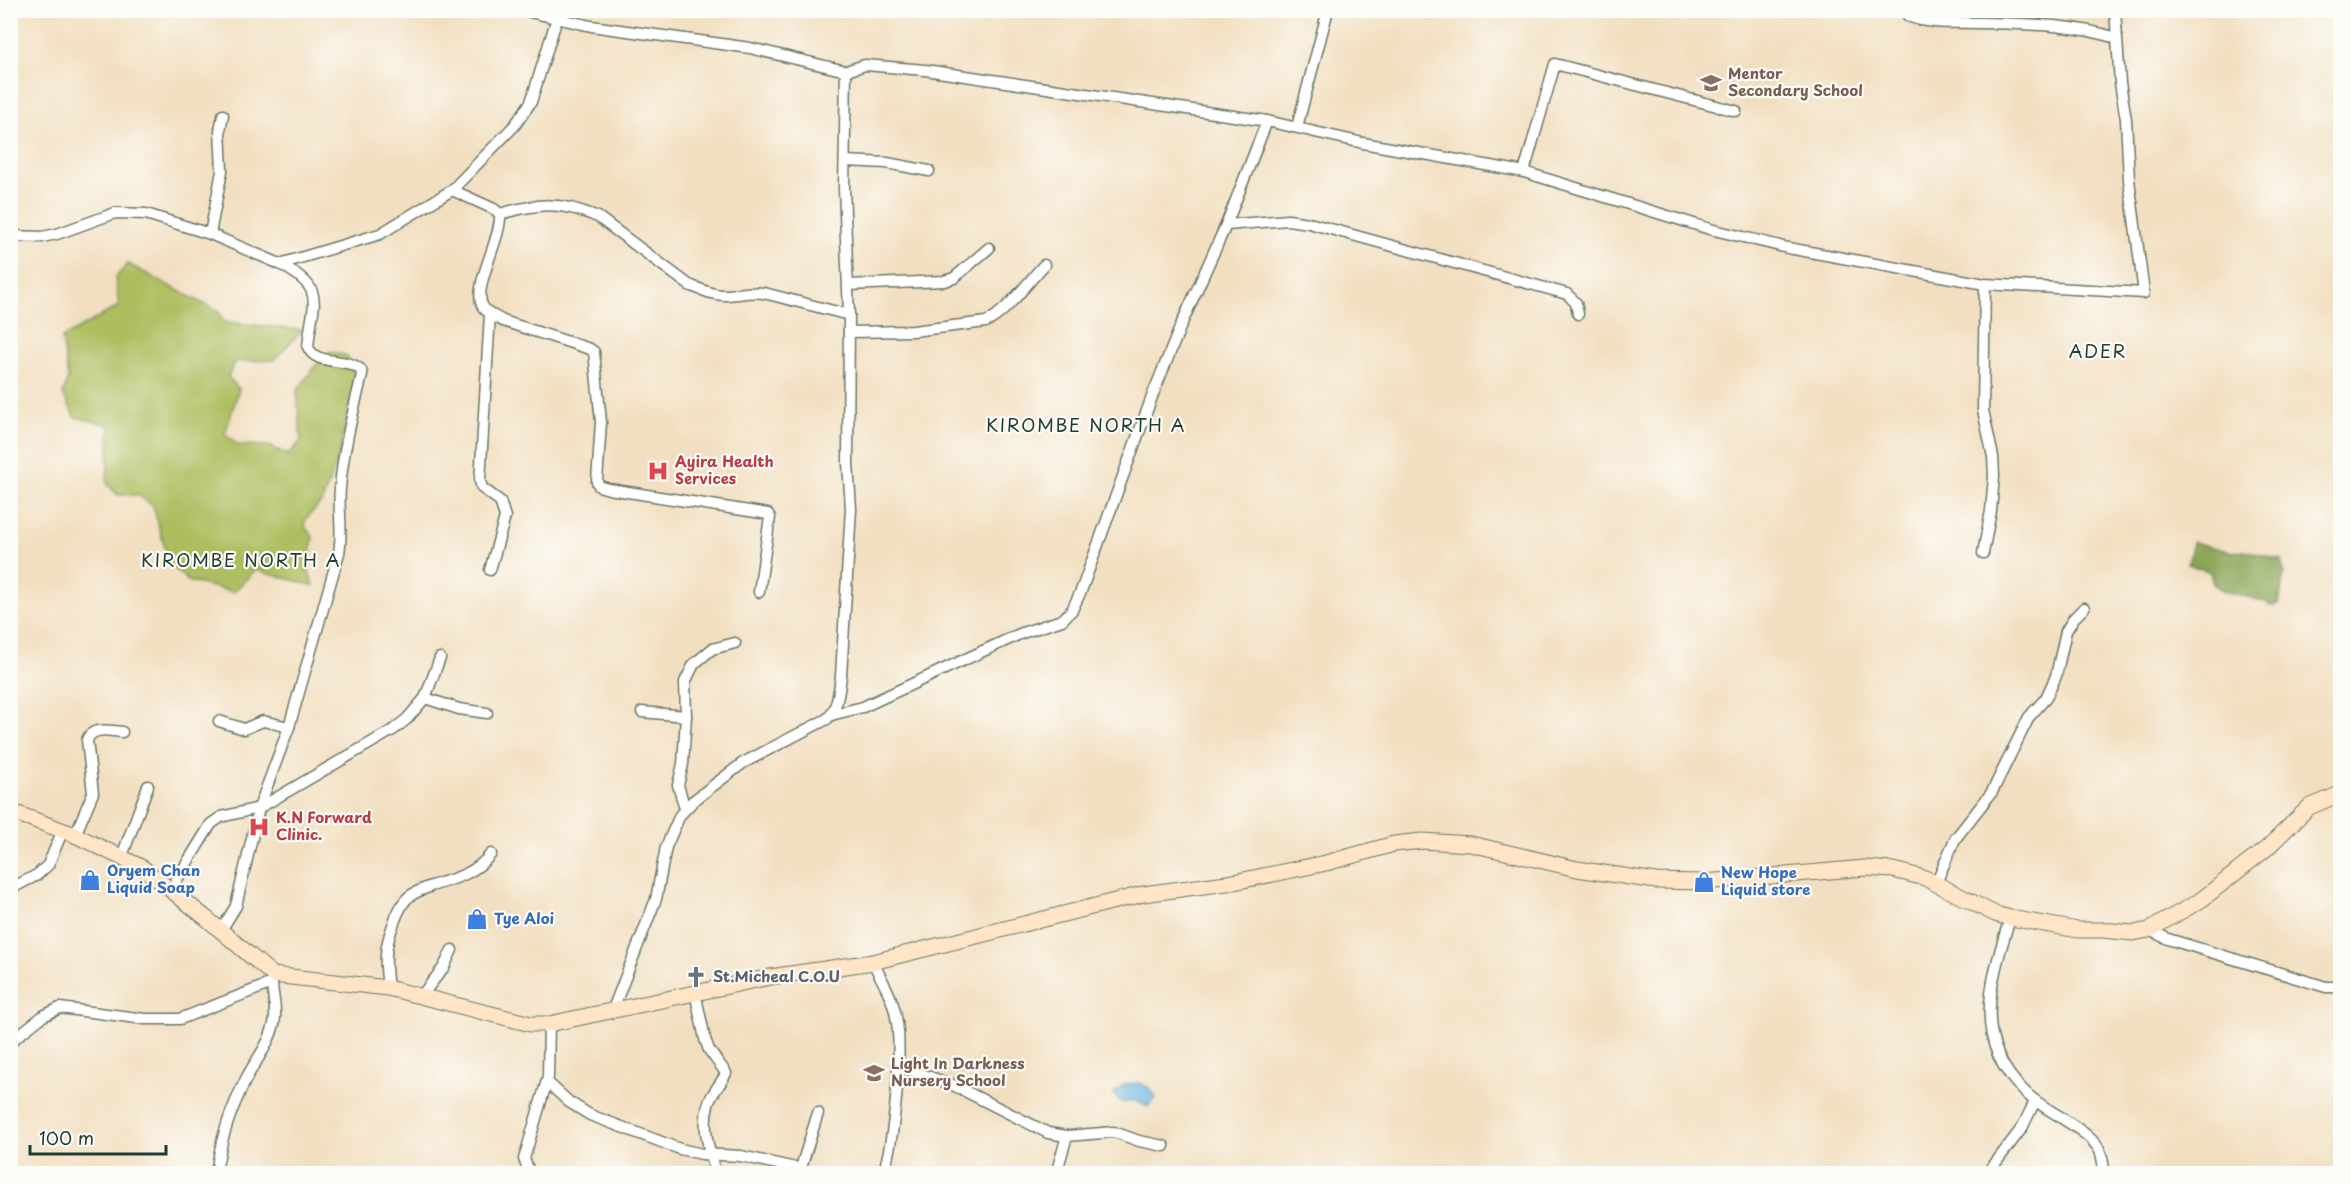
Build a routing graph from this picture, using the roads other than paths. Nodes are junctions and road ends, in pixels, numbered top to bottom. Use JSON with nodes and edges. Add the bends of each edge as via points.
{"nodes":[{"id":1,"x":521,"y":10,"type":"edge"},
{"id":2,"x":1328,"y":10,"type":"edge"},
{"id":3,"x":1905,"y":10,"type":"edge"},
{"id":4,"x":2115,"y":10,"type":"edge"},
{"id":5,"x":557,"y":18,"type":"junction"},
{"id":6,"x":2116,"y":38,"type":"junction"},
{"id":7,"x":846,"y":71,"type":"junction"},
{"id":8,"x":1736,"y":111,"type":"dead end"},
{"id":9,"x":223,"y":115,"type":"dead end"},
{"id":10,"x":1267,"y":121,"type":"junction"},
{"id":11,"x":1297,"y":127,"type":"junction"},
{"id":12,"x":845,"y":161,"type":"junction"},
{"id":13,"x":929,"y":171,"type":"dead end"},
{"id":14,"x":1524,"y":172,"type":"junction"},
{"id":15,"x":452,"y":190,"type":"junction"},
{"id":16,"x":500,"y":214,"type":"junction"},
{"id":17,"x":1227,"y":225,"type":"junction"},
{"id":18,"x":210,"y":234,"type":"junction"},
{"id":19,"x":10,"y":236,"type":"edge"},
{"id":20,"x":989,"y":248,"type":"dead end"},
{"id":21,"x":280,"y":264,"type":"junction"},
{"id":22,"x":1044,"y":265,"type":"dead end"},
{"id":23,"x":1985,"y":284,"type":"junction"},
{"id":24,"x":848,"y":285,"type":"junction"},
{"id":25,"x":490,"y":314,"type":"junction"},
{"id":26,"x":1578,"y":314,"type":"dead end"},
{"id":27,"x":849,"y":315,"type":"junction"},
{"id":28,"x":849,"y":332,"type":"junction"},
{"id":29,"x":1983,"y":553,"type":"dead end"},
{"id":30,"x":490,"y":570,"type":"dead end"},
{"id":31,"x":759,"y":592,"type":"dead end"},
{"id":32,"x":2084,"y":608,"type":"dead end"},
{"id":33,"x":735,"y":643,"type":"dead end"},
{"id":34,"x":440,"y":658,"type":"dead end"},
{"id":35,"x":425,"y":698,"type":"junction"},
{"id":36,"x":487,"y":712,"type":"dead end"},
{"id":37,"x":642,"y":712,"type":"dead end"},
{"id":38,"x":831,"y":715,"type":"junction"},
{"id":39,"x":686,"y":716,"type":"junction"},
{"id":40,"x":219,"y":721,"type":"dead end"},
{"id":41,"x":290,"y":727,"type":"junction"},
{"id":42,"x":122,"y":732,"type":"dead end"},
{"id":43,"x":148,"y":786,"type":"dead end"},
{"id":44,"x":2339,"y":796,"type":"edge"},
{"id":45,"x":259,"y":808,"type":"junction"},
{"id":46,"x":685,"y":809,"type":"junction"},
{"id":47,"x":10,"y":811,"type":"edge"},
{"id":48,"x":69,"y":832,"type":"junction"},
{"id":49,"x":491,"y":854,"type":"dead end"},
{"id":50,"x":122,"y":856,"type":"junction"},
{"id":51,"x":1936,"y":884,"type":"junction"},
{"id":52,"x":10,"y":889,"type":"edge"},
{"id":53,"x":171,"y":889,"type":"junction"},
{"id":54,"x":2010,"y":918,"type":"junction"},
{"id":55,"x":2149,"y":930,"type":"junction"},
{"id":56,"x":220,"y":932,"type":"junction"},
{"id":57,"x":452,"y":950,"type":"dead end"},
{"id":58,"x":873,"y":962,"type":"junction"},
{"id":59,"x":272,"y":979,"type":"junction"},
{"id":60,"x":2340,"y":987,"type":"edge"},
{"id":61,"x":387,"y":988,"type":"junction"},
{"id":62,"x":695,"y":992,"type":"junction"},
{"id":63,"x":422,"y":995,"type":"junction"},
{"id":64,"x":614,"y":1009,"type":"junction"},
{"id":65,"x":549,"y":1024,"type":"junction"},
{"id":66,"x":10,"y":1041,"type":"edge"},
{"id":67,"x":898,"y":1066,"type":"junction"},
{"id":68,"x":546,"y":1082,"type":"junction"},
{"id":69,"x":2035,"y":1101,"type":"junction"},
{"id":70,"x":818,"y":1113,"type":"dead end"},
{"id":71,"x":1066,"y":1136,"type":"junction"},
{"id":72,"x":1164,"y":1146,"type":"dead end"},
{"id":73,"x":710,"y":1154,"type":"junction"},
{"id":74,"x":799,"y":1171,"type":"edge"},
{"id":75,"x":216,"y":1173,"type":"edge"},
{"id":76,"x":530,"y":1173,"type":"edge"},
{"id":77,"x":716,"y":1173,"type":"edge"},
{"id":78,"x":883,"y":1173,"type":"edge"},
{"id":79,"x":1056,"y":1173,"type":"edge"},
{"id":80,"x":1987,"y":1173,"type":"edge"},
{"id":81,"x":2105,"y":1173,"type":"edge"}],
"edges":[{"from":1,"to":5,"type":"street"},
{"from":2,"to":11,"type":"street"},
{"from":3,"to":6,"type":"street","via":[[1908,16],[1933,21],[2070,28]]},
{"from":4,"to":6,"type":"street"},
{"from":5,"to":7,"type":"street","via":[[750,48]]},
{"from":5,"to":15,"type":"street","via":[[531,102],[515,125]]},
{"from":6,"to":23,"type":"street","via":[[2144,293]]},
{"from":7,"to":10,"type":"street","via":[[865,65],[925,70]]},
{"from":7,"to":12,"type":"street"},
{"from":8,"to":14,"type":"street","via":[[1555,64]]},
{"from":9,"to":18,"type":"street","via":[[222,171]]},
{"from":10,"to":11,"type":"street"},
{"from":10,"to":17,"type":"street"},
{"from":11,"to":14,"type":"street"},
{"from":12,"to":13,"type":"street"},
{"from":12,"to":24,"type":"street"},
{"from":14,"to":23,"type":"street","via":[[1736,236]]},
{"from":15,"to":16,"type":"street"},
{"from":15,"to":21,"type":"street","via":[[380,234]]},
{"from":16,"to":25,"type":"street","via":[[501,225],[480,297]]},
{"from":16,"to":27,"type":"street","via":[[534,205],[582,211],[611,225],[658,263],[702,291],[726,295],[764,293]]},
{"from":17,"to":26,"type":"street","via":[[1287,220],[1309,223],[1567,294],[1576,303]]},
{"from":17,"to":38,"type":"street","via":[[1178,333],[1081,591],[1067,616],[863,707]]},
{"from":18,"to":19,"type":"street","via":[[146,214],[115,213],[49,236]]},
{"from":18,"to":21,"type":"street"},
{"from":20,"to":24,"type":"street","via":[[954,278]]},
{"from":21,"to":41,"type":"street","via":[[300,275],[312,290],[310,352],[355,365],[362,375],[348,432],[340,490],[339,553]]},
{"from":22,"to":28,"type":"street","via":[[1003,312],[986,322],[913,332]]},
{"from":23,"to":29,"type":"street","via":[[1983,410],[1994,476]]},
{"from":24,"to":27,"type":"street"},
{"from":25,"to":30,"type":"street","via":[[480,481],[482,488],[500,501],[505,517]]},
{"from":25,"to":31,"type":"street","via":[[594,352],[601,422],[599,486],[770,515]]},
{"from":27,"to":28,"type":"street"},
{"from":28,"to":38,"type":"street","via":[[850,543],[841,676]]},
{"from":32,"to":51,"type":"street","via":[[2066,631],[2056,676],[2046,698],[2019,736],[1992,792],[1955,839]]},
{"from":33,"to":39,"type":"street","via":[[715,647],[694,664],[685,682]]},
{"from":34,"to":35,"type":"street"},
{"from":35,"to":36,"type":"street","via":[[459,709]]},
{"from":35,"to":45,"type":"street","via":[[393,730]]},
{"from":37,"to":39,"type":"street"},
{"from":38,"to":46,"type":"street","via":[[743,763]]},
{"from":39,"to":46,"type":"street","via":[[678,785]]},
{"from":40,"to":41,"type":"street","via":[[244,729],[263,721]]},
{"from":41,"to":45,"type":"street"},
{"from":42,"to":48,"type":"street","via":[[94,731],[88,735],[93,793]]},
{"from":43,"to":50,"type":"street"},
{"from":44,"to":55,"type":"street","via":[[2309,807],[2225,882]]},
{"from":45,"to":53,"type":"street","via":[[221,817],[211,824]]},
{"from":45,"to":56,"type":"street","via":[[236,906]]},
{"from":46,"to":64,"type":"street","via":[[670,834],[656,899]]},
{"from":47,"to":48,"type":"street"},
{"from":48,"to":50,"type":"street"},
{"from":48,"to":52,"type":"street","via":[[48,865]]},
{"from":49,"to":61,"type":"street","via":[[477,869],[405,900],[386,948]]},
{"from":50,"to":53,"type":"street"},
{"from":51,"to":54,"type":"street"},
{"from":51,"to":58,"type":"street","via":[[1905,872],[1865,868],[1704,882],[1656,881],[1577,869],[1471,844],[1394,844],[1234,882],[1143,894]]},
{"from":53,"to":56,"type":"street"},
{"from":54,"to":55,"type":"street","via":[[2078,930]]},
{"from":54,"to":69,"type":"street","via":[[1999,953],[1989,1027],[2001,1063]]},
{"from":55,"to":60,"type":"street","via":[[2326,987]]},
{"from":56,"to":59,"type":"street"},
{"from":57,"to":63,"type":"street"},
{"from":58,"to":62,"type":"street"},
{"from":58,"to":67,"type":"street","via":[[896,1014]]},
{"from":59,"to":61,"type":"street"},
{"from":59,"to":66,"type":"street","via":[[180,1019],[145,1019],[60,1008]]},
{"from":59,"to":75,"type":"street","via":[[274,1026],[224,1128]]},
{"from":61,"to":63,"type":"street"},
{"from":62,"to":64,"type":"street"},
{"from":62,"to":73,"type":"street","via":[[709,1050],[726,1073],[706,1114]]},
{"from":63,"to":65,"type":"street","via":[[531,1024]]},
{"from":64,"to":65,"type":"street"},
{"from":65,"to":68,"type":"street","via":[[550,1069]]},
{"from":67,"to":71,"type":"street","via":[[953,1085],[1048,1133]]},
{"from":67,"to":78,"type":"street","via":[[890,1145]]},
{"from":68,"to":73,"type":"street","via":[[590,1115],[691,1153]]},
{"from":68,"to":76,"type":"street","via":[[526,1152],[525,1164]]},
{"from":69,"to":80,"type":"street","via":[[2022,1128]]},
{"from":69,"to":81,"type":"street","via":[[2082,1132],[2100,1152]]},
{"from":70,"to":74,"type":"street"},
{"from":71,"to":72,"type":"street","via":[[1106,1131]]},
{"from":71,"to":79,"type":"street"},
{"from":73,"to":74,"type":"street","via":[[741,1156]]},
{"from":73,"to":77,"type":"street"}]}
